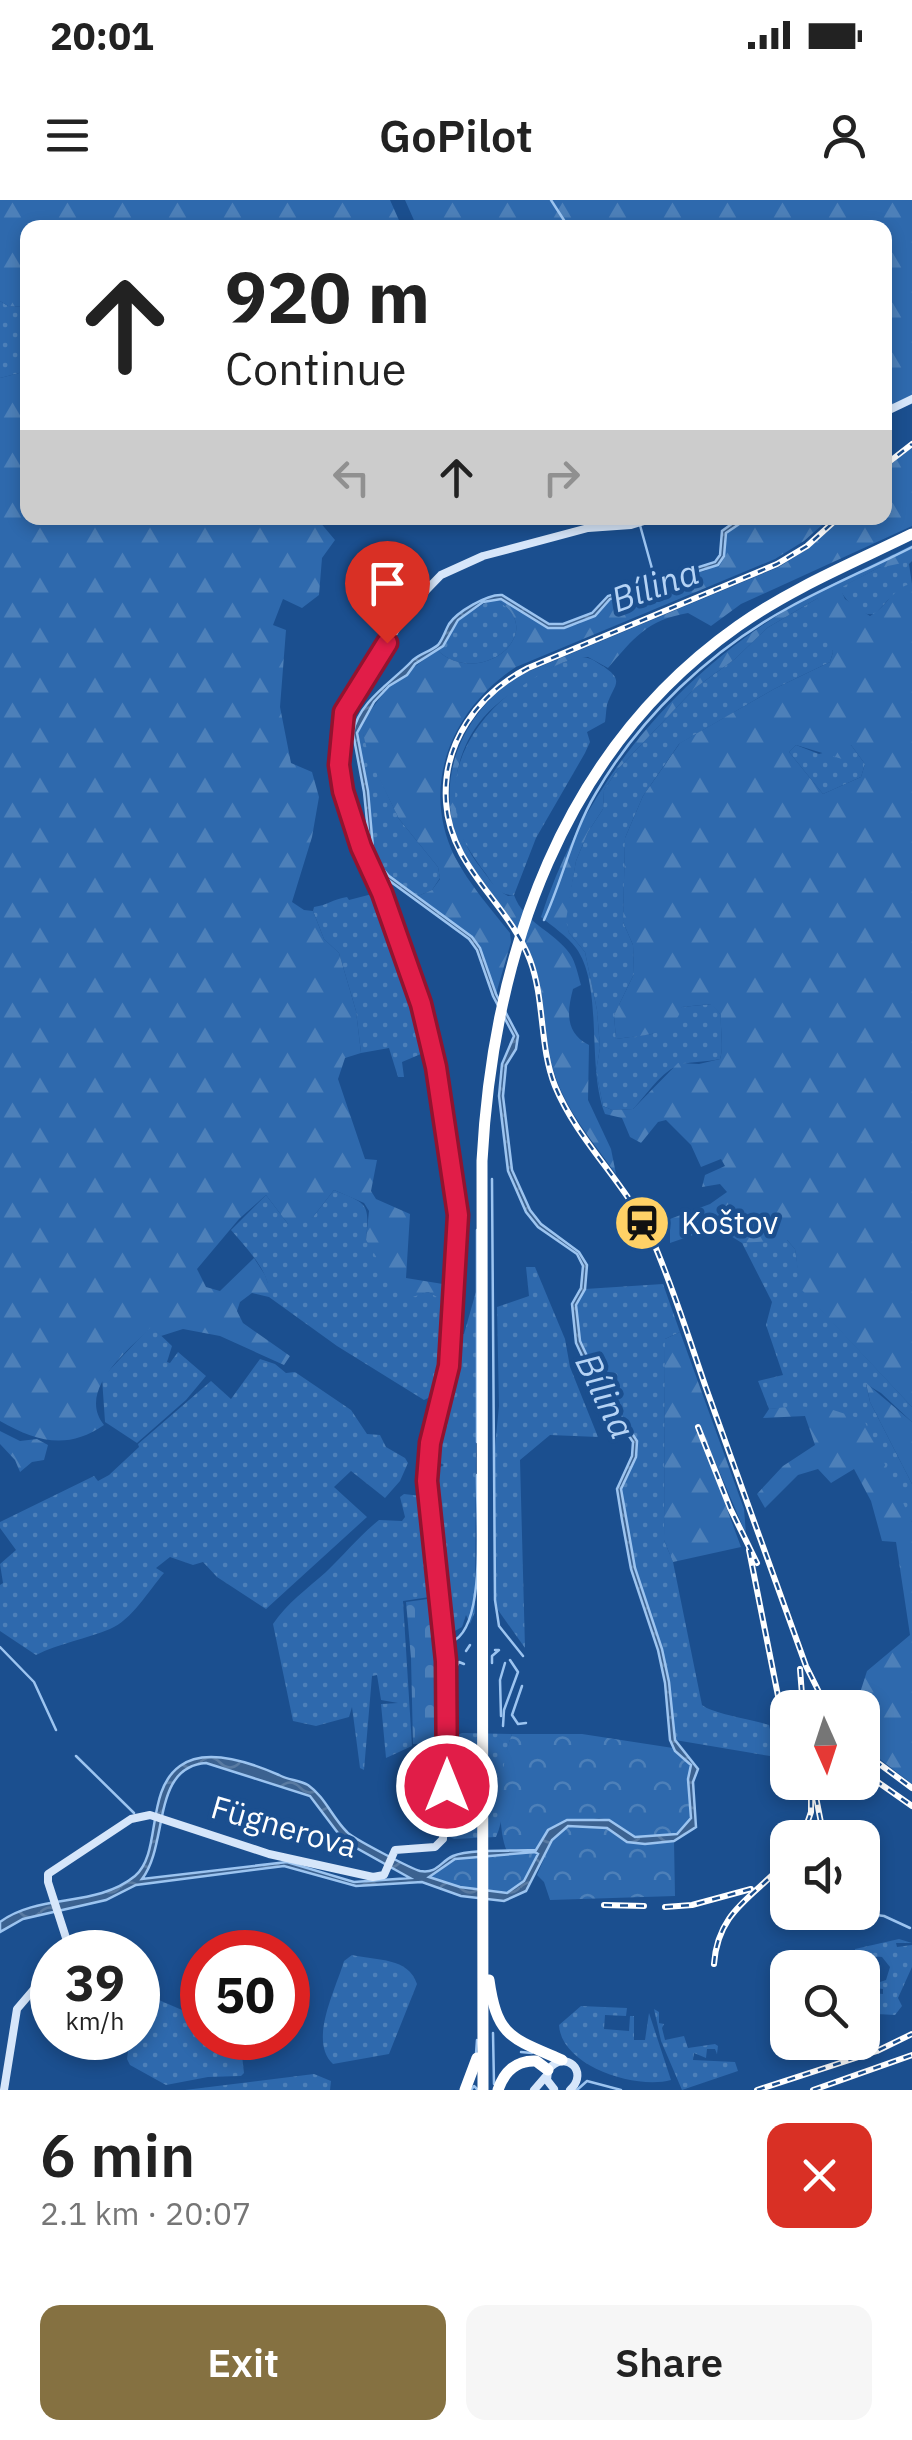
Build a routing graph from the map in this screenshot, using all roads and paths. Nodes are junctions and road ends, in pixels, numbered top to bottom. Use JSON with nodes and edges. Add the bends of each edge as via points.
{"nodes":[{"id":1,"x":620,"y":525,"type":"edge"},
{"id":2,"x":912,"y":537,"type":"edge"},
{"id":3,"x":485,"y":1785,"type":"junction"},
{"id":4,"x":63,"y":1930,"type":"edge"},
{"id":5,"x":488,"y":1980,"type":"junction"},
{"id":6,"x":30,"y":1995,"type":"edge"},
{"id":7,"x":483,"y":2031,"type":"junction"},
{"id":8,"x":562,"y":2060,"type":"junction"},
{"id":9,"x":547,"y":2072,"type":"junction"},
{"id":10,"x":4,"y":2090,"type":"edge"},
{"id":11,"x":465,"y":2090,"type":"edge"},
{"id":12,"x":487,"y":2090,"type":"edge"},
{"id":13,"x":498,"y":2090,"type":"edge"},
{"id":14,"x":534,"y":2090,"type":"edge"},
{"id":15,"x":544,"y":2090,"type":"edge"},
{"id":16,"x":555,"y":2090,"type":"edge"},
{"id":17,"x":570,"y":2090,"type":"edge"}],
"edges":[{"from":1,"to":4,"type":"main road","name":"Fügnerova","via":[[474,558],[441,575],[408,609],[342,720],[343,791],[412,973],[436,1067],[458,1215],[447,1378],[427,1481],[446,1661],[443,1839],[435,1846],[395,1850],[380,1877],[262,1852],[165,1818],[131,1819],[50,1872]]},
{"from":2,"to":3,"type":"highway","via":[[759,612],[664,688],[579,796],[556,838],[510,965],[484,1122]]},
{"from":3,"to":5,"type":"highway"},
{"from":3,"to":7,"type":"highway"},
{"from":5,"to":7,"type":"highway"},
{"from":5,"to":8,"type":"highway","via":[[502,2029]]},
{"from":6,"to":10,"type":"main road","via":[[18,2009]]},
{"from":7,"to":11,"type":"highway"},
{"from":7,"to":12,"type":"highway"},
{"from":8,"to":9,"type":"main road"},
{"from":8,"to":17,"type":"main road","via":[[578,2071]]},
{"from":9,"to":13,"type":"highway","via":[[536,2061],[518,2064]]},
{"from":9,"to":14,"type":"main road"},
{"from":9,"to":16,"type":"main road"},
{"from":15,"to":16,"type":"main road"}]}
